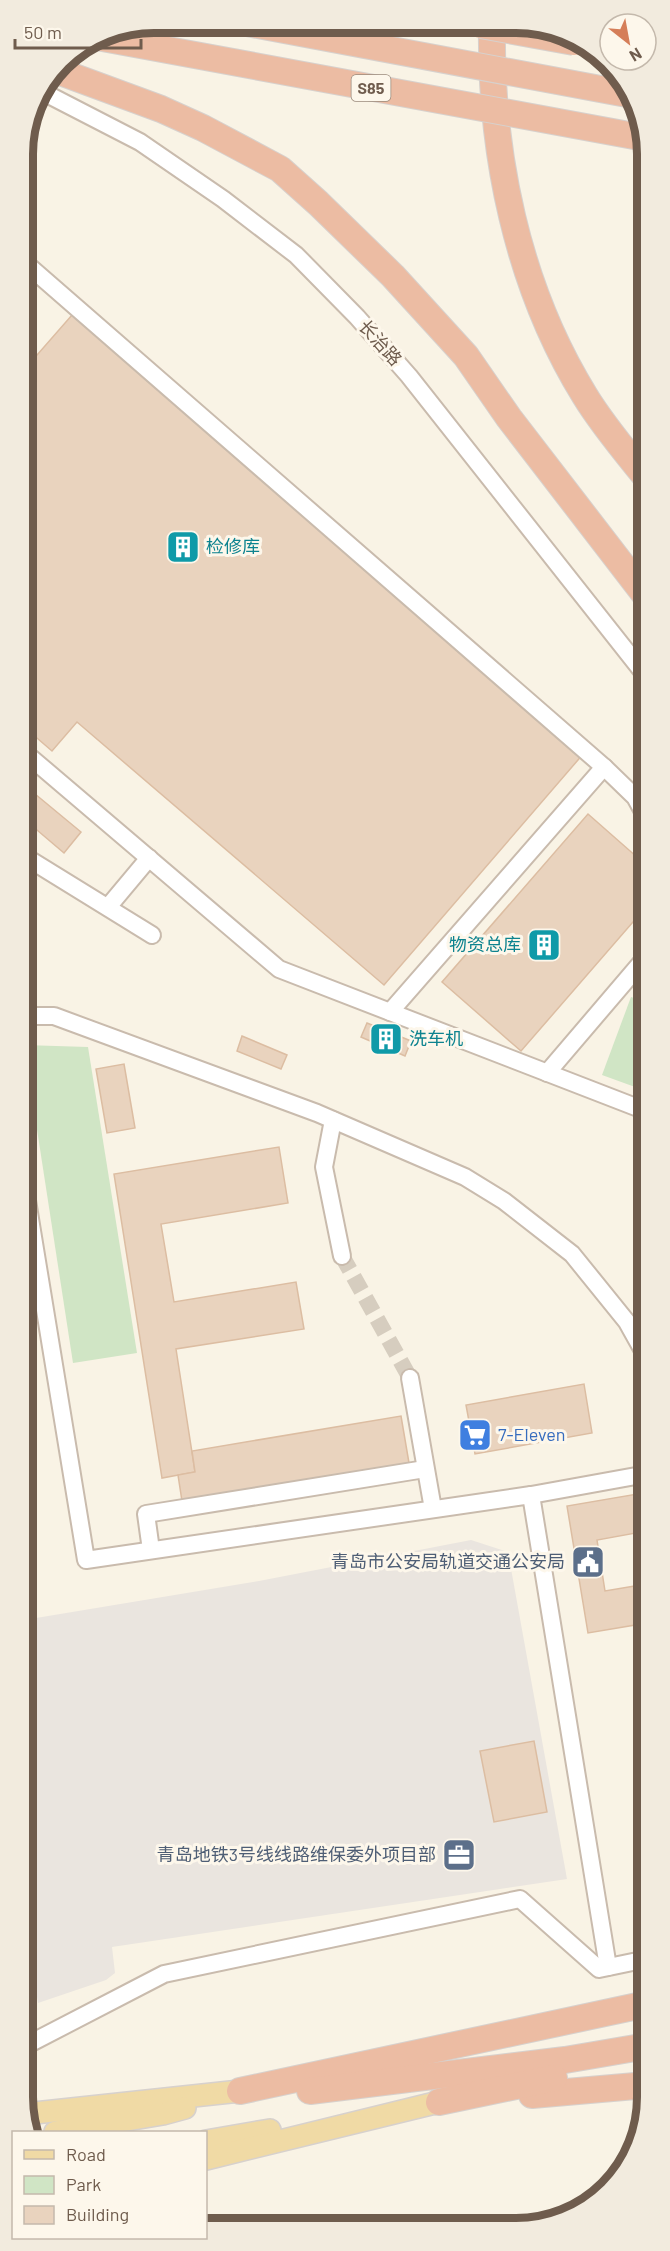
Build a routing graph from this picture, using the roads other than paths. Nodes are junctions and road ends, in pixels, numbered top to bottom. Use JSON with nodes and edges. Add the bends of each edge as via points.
{"nodes":[{"id":1,"x":301,"y":33,"type":"edge"},
{"id":2,"x":492,"y":33,"type":"edge"},
{"id":3,"x":529,"y":34,"type":"edge"},
{"id":4,"x":549,"y":37,"type":"edge"},
{"id":5,"x":113,"y":40,"type":"edge"},
{"id":6,"x":64,"y":73,"type":"edge"},
{"id":7,"x":621,"y":93,"type":"edge"},
{"id":8,"x":48,"y":95,"type":"edge"},
{"id":9,"x":636,"y":137,"type":"edge"},
{"id":10,"x":33,"y":270,"type":"edge"},
{"id":11,"x":637,"y":466,"type":"edge"},
{"id":12,"x":637,"y":584,"type":"edge"},
{"id":13,"x":637,"y":665,"type":"edge"},
{"id":14,"x":33,"y":759,"type":"edge"},
{"id":15,"x":604,"y":767,"type":"junction"},
{"id":16,"x":637,"y":801,"type":"edge"},
{"id":17,"x":149,"y":858,"type":"junction"},
{"id":18,"x":33,"y":861,"type":"edge"},
{"id":19,"x":108,"y":907,"type":"junction"},
{"id":20,"x":152,"y":935,"type":"dead end"},
{"id":21,"x":637,"y":968,"type":"edge"},
{"id":22,"x":390,"y":1012,"type":"junction"},
{"id":23,"x":33,"y":1016,"type":"edge"},
{"id":24,"x":547,"y":1073,"type":"junction"},
{"id":25,"x":637,"y":1108,"type":"edge"},
{"id":26,"x":333,"y":1120,"type":"junction"},
{"id":27,"x":33,"y":1256,"type":"edge"},
{"id":28,"x":342,"y":1256,"type":"tunnel mouth"},
{"id":29,"x":637,"y":1340,"type":"edge"},
{"id":30,"x":410,"y":1378,"type":"tunnel mouth"},
{"id":31,"x":425,"y":1469,"type":"junction"},
{"id":32,"x":637,"y":1476,"type":"edge"},
{"id":33,"x":531,"y":1495,"type":"junction"},
{"id":34,"x":433,"y":1509,"type":"junction"},
{"id":35,"x":151,"y":1550,"type":"junction"},
{"id":36,"x":637,"y":1961,"type":"edge"},
{"id":37,"x":608,"y":1967,"type":"junction"},
{"id":38,"x":637,"y":2006,"type":"edge"},
{"id":39,"x":33,"y":2042,"type":"edge"},
{"id":40,"x":637,"y":2048,"type":"edge"},
{"id":41,"x":637,"y":2065,"type":"edge"},
{"id":42,"x":637,"y":2086,"type":"edge"},
{"id":43,"x":240,"y":2091,"type":"junction"},
{"id":44,"x":439,"y":2102,"type":"junction"},
{"id":45,"x":34,"y":2113,"type":"edge"},
{"id":46,"x":66,"y":2131,"type":"edge"},
{"id":47,"x":207,"y":2141,"type":"edge"},
{"id":48,"x":207,"y":2159,"type":"edge"}],
"edges":[{"from":1,"to":7,"type":"highway","number":"S85","bridge":true},
{"from":2,"to":11,"type":"highway","via":[[491,81],[510,213],[528,271],[584,395]]},
{"from":3,"to":4,"type":"highway","bridge":true},
{"from":5,"to":9,"type":"highway","number":"S85","bridge":true},
{"from":6,"to":12,"type":"highway","via":[[161,109],[280,169],[351,233],[465,356]]},
{"from":8,"to":13,"type":"street","name":"长治路","via":[[140,142],[224,199],[296,255],[409,376]]},
{"from":10,"to":15,"type":"street"},
{"from":14,"to":17,"type":"street"},
{"from":15,"to":16,"type":"street"},
{"from":15,"to":22,"type":"street"},
{"from":17,"to":19,"type":"street"},
{"from":17,"to":22,"type":"street","via":[[279,969]]},
{"from":18,"to":19,"type":"street"},
{"from":19,"to":20,"type":"street"},
{"from":21,"to":24,"type":"street"},
{"from":22,"to":24,"type":"street"},
{"from":23,"to":26,"type":"street","via":[[54,1016]]},
{"from":24,"to":25,"type":"street"},
{"from":26,"to":28,"type":"street","via":[[324,1167]]},
{"from":26,"to":29,"type":"street","via":[[465,1176],[504,1201],[572,1254]]},
{"from":27,"to":35,"type":"street","via":[[86,1560]]},
{"from":30,"to":31,"type":"street"},
{"from":31,"to":34,"type":"street"},
{"from":31,"to":35,"type":"street","via":[[146,1514]]},
{"from":32,"to":33,"type":"street"},
{"from":33,"to":34,"type":"street"},
{"from":33,"to":37,"type":"street"},
{"from":34,"to":35,"type":"street"},
{"from":36,"to":37,"type":"street"},
{"from":37,"to":39,"type":"street","via":[[599,1969],[520,1899],[164,1974]]},
{"from":38,"to":43,"type":"highway"},
{"from":40,"to":43,"type":"highway","via":[[323,2091]]},
{"from":41,"to":44,"type":"highway","via":[[518,2084]]},
{"from":42,"to":44,"type":"highway"},
{"from":43,"to":45,"type":"main road"},
{"from":43,"to":46,"type":"main road","via":[[163,2114]]},
{"from":44,"to":47,"type":"main road"},
{"from":44,"to":48,"type":"main road"}]}
